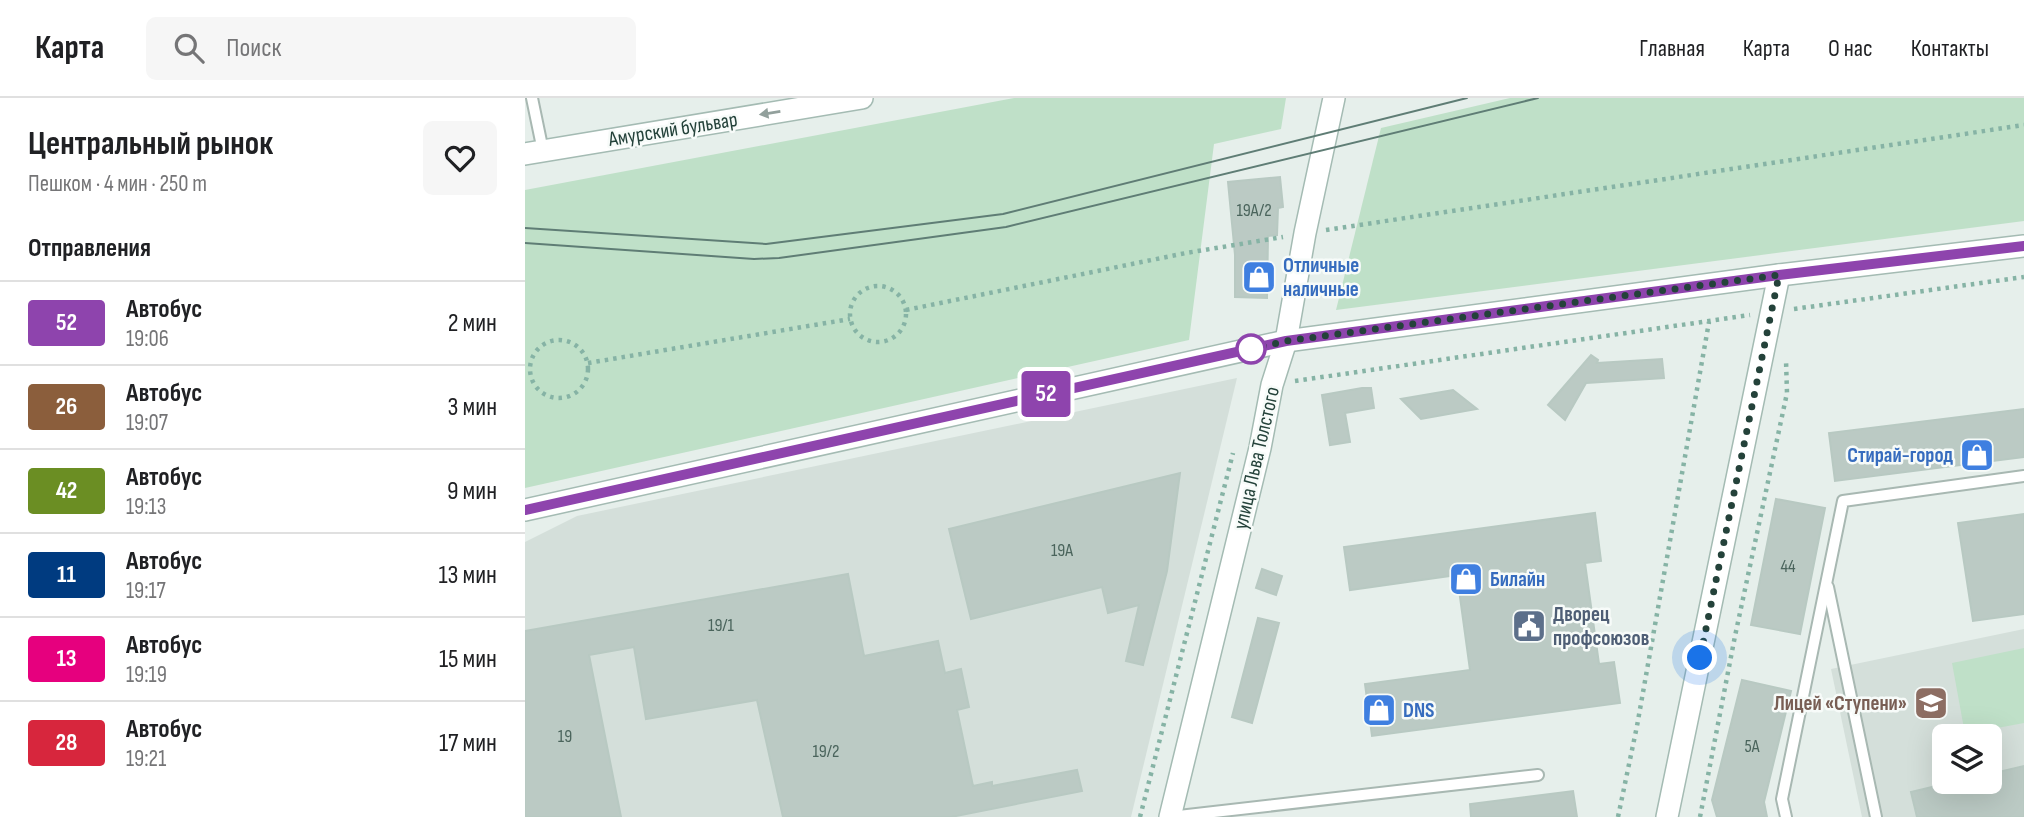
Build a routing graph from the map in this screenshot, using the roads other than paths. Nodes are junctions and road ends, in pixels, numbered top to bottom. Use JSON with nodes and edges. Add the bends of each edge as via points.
{"nodes":[{"id":1,"x":532,"y":98,"type":"edge"},
{"id":2,"x":862,"y":98,"type":"edge"},
{"id":3,"x":1334,"y":98,"type":"edge"},
{"id":4,"x":534,"y":152,"type":"edge"},
{"id":5,"x":2024,"y":246,"type":"edge"},
{"id":6,"x":1779,"y":275,"type":"junction"},
{"id":7,"x":1286,"y":341,"type":"junction"},
{"id":8,"x":2024,"y":476,"type":"edge"},
{"id":9,"x":525,"y":510,"type":"edge"},
{"id":10,"x":1826,"y":581,"type":"junction"},
{"id":11,"x":1538,"y":775,"type":"dead end"},
{"id":12,"x":1170,"y":817,"type":"edge"},
{"id":13,"x":1667,"y":817,"type":"edge"},
{"id":14,"x":1786,"y":817,"type":"edge"},
{"id":15,"x":1877,"y":817,"type":"edge"}],
"edges":[{"from":1,"to":4,"type":"lane"},
{"from":2,"to":4,"type":"street","name":"Амурский бульвар","one_way":true},
{"from":3,"to":7,"type":"street","name":"улица Льва Толстого"},
{"from":5,"to":6,"type":"street"},
{"from":6,"to":7,"type":"street"},
{"from":6,"to":13,"type":"street"},
{"from":7,"to":9,"type":"street"},
{"from":7,"to":12,"type":"street","name":"улица Льва Толстого"},
{"from":8,"to":10,"type":"lane","via":[[1843,501]]},
{"from":10,"to":14,"type":"lane","via":[[1783,799]]},
{"from":10,"to":15,"type":"lane"},
{"from":11,"to":12,"type":"lane"}]}
